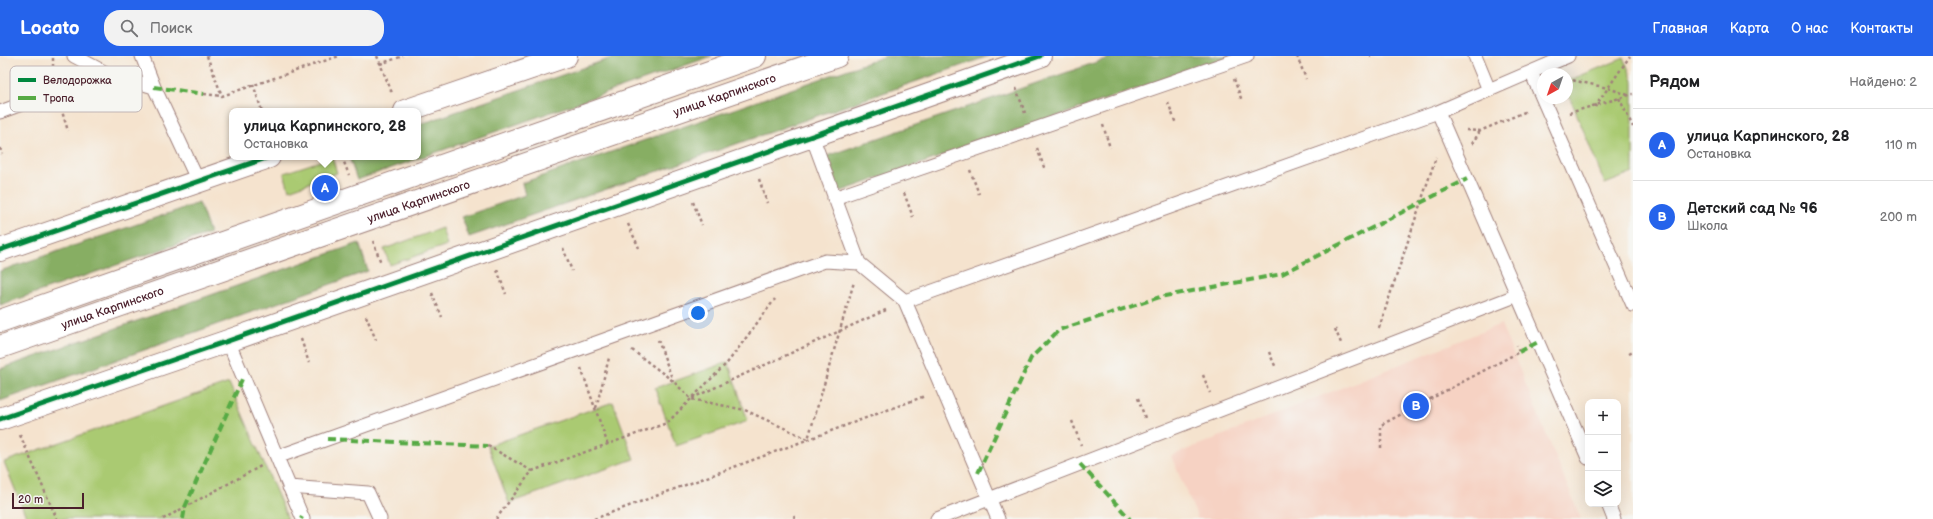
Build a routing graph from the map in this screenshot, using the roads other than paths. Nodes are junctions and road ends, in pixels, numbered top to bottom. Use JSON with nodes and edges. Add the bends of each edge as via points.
{"nodes":[{"id":1,"x":74,"y":56,"type":"edge"},
{"id":2,"x":142,"y":56,"type":"edge"},
{"id":3,"x":755,"y":56,"type":"edge"},
{"id":4,"x":837,"y":56,"type":"edge"},
{"id":5,"x":1040,"y":56,"type":"edge"},
{"id":6,"x":1247,"y":56,"type":"edge"},
{"id":7,"x":1475,"y":56,"type":"edge"},
{"id":8,"x":1568,"y":56,"type":"edge"},
{"id":9,"x":555,"y":58,"type":"edge"},
{"id":10,"x":93,"y":66,"type":"edge"},
{"id":11,"x":1531,"y":72,"type":"junction"},
{"id":12,"x":142,"y":84,"type":"edge"},
{"id":13,"x":154,"y":87,"type":"junction"},
{"id":14,"x":1489,"y":90,"type":"junction"},
{"id":15,"x":10,"y":108,"type":"edge"},
{"id":16,"x":413,"y":108,"type":"edge"},
{"id":17,"x":0,"y":112,"type":"edge"},
{"id":18,"x":1438,"y":112,"type":"junction"},
{"id":19,"x":812,"y":136,"type":"junction"},
{"id":20,"x":260,"y":160,"type":"edge"},
{"id":21,"x":198,"y":181,"type":"junction"},
{"id":22,"x":834,"y":198,"type":"junction"},
{"id":23,"x":0,"y":250,"type":"edge"},
{"id":24,"x":859,"y":263,"type":"junction"},
{"id":25,"x":1518,"y":295,"type":"junction"},
{"id":26,"x":905,"y":301,"type":"junction"},
{"id":27,"x":1633,"y":305,"type":"edge"},
{"id":28,"x":0,"y":321,"type":"edge"},
{"id":29,"x":228,"y":341,"type":"junction"},
{"id":30,"x":0,"y":348,"type":"edge"},
{"id":31,"x":0,"y":419,"type":"edge"},
{"id":32,"x":1585,"y":451,"type":"edge"},
{"id":33,"x":277,"y":457,"type":"junction"},
{"id":34,"x":290,"y":487,"type":"junction"},
{"id":35,"x":990,"y":500,"type":"junction"},
{"id":36,"x":1609,"y":507,"type":"edge"},
{"id":37,"x":303,"y":519,"type":"edge"},
{"id":38,"x":380,"y":519,"type":"edge"},
{"id":39,"x":937,"y":519,"type":"edge"},
{"id":40,"x":998,"y":519,"type":"edge"},
{"id":41,"x":1614,"y":519,"type":"edge"}],
"edges":[{"from":1,"to":10,"type":"lane"},
{"from":2,"to":13,"type":"lane"},
{"from":3,"to":28,"type":"street","name":"улица Карпинского"},
{"from":4,"to":30,"type":"street","name":"улица Карпинского"},
{"from":5,"to":19,"type":"street"},
{"from":6,"to":22,"type":"lane"},
{"from":7,"to":14,"type":"lane"},
{"from":8,"to":11,"type":"lane"},
{"from":9,"to":16,"type":"street"},
{"from":11,"to":14,"type":"lane"},
{"from":11,"to":27,"type":"lane"},
{"from":12,"to":13,"type":"lane"},
{"from":13,"to":21,"type":"lane"},
{"from":14,"to":18,"type":"lane"},
{"from":15,"to":17,"type":"lane"},
{"from":18,"to":25,"type":"lane"},
{"from":18,"to":26,"type":"lane"},
{"from":19,"to":22,"type":"lane"},
{"from":19,"to":29,"type":"street"},
{"from":20,"to":21,"type":"street"},
{"from":21,"to":23,"type":"street"},
{"from":22,"to":24,"type":"lane"},
{"from":24,"to":26,"type":"lane"},
{"from":24,"to":33,"type":"lane","via":[[825,261]]},
{"from":25,"to":32,"type":"lane"},
{"from":25,"to":35,"type":"lane"},
{"from":26,"to":35,"type":"lane"},
{"from":29,"to":31,"type":"street"},
{"from":29,"to":33,"type":"lane"},
{"from":33,"to":34,"type":"lane"},
{"from":34,"to":37,"type":"lane"},
{"from":34,"to":38,"type":"lane","via":[[368,493]]},
{"from":35,"to":39,"type":"lane"},
{"from":35,"to":40,"type":"lane"},
{"from":36,"to":41,"type":"lane"}]}
